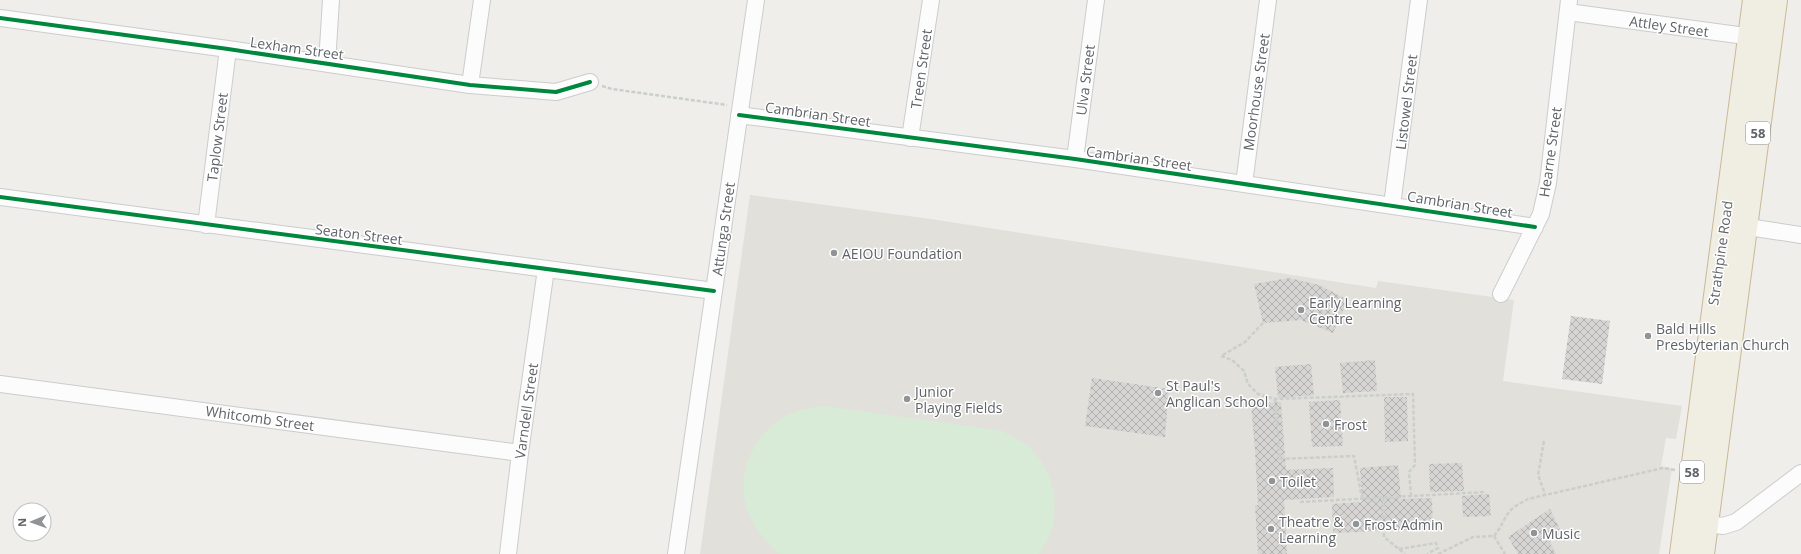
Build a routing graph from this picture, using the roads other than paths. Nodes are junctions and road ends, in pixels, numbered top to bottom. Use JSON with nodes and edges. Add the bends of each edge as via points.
{"nodes":[{"id":1,"x":331,"y":0,"type":"edge"},
{"id":2,"x":482,"y":0,"type":"edge"},
{"id":3,"x":756,"y":0,"type":"edge"},
{"id":4,"x":931,"y":0,"type":"edge"},
{"id":5,"x":1096,"y":0,"type":"edge"},
{"id":6,"x":1268,"y":0,"type":"edge"},
{"id":7,"x":1419,"y":0,"type":"edge"},
{"id":8,"x":1754,"y":0,"type":"edge"},
{"id":9,"x":1776,"y":0,"type":"edge"},
{"id":10,"x":1569,"y":6,"type":"edge"},
{"id":11,"x":0,"y":18,"type":"edge"},
{"id":12,"x":1749,"y":36,"type":"junction"},
{"id":13,"x":1771,"y":39,"type":"junction"},
{"id":14,"x":228,"y":49,"type":"junction"},
{"id":15,"x":327,"y":63,"type":"junction"},
{"id":16,"x":590,"y":82,"type":"road end"},
{"id":17,"x":470,"y":85,"type":"junction"},
{"id":18,"x":735,"y":110,"type":"junction"},
{"id":19,"x":910,"y":138,"type":"junction"},
{"id":20,"x":1075,"y":159,"type":"junction"},
{"id":21,"x":1244,"y":184,"type":"junction"},
{"id":22,"x":0,"y":197,"type":"edge"},
{"id":23,"x":1392,"y":205,"type":"junction"},
{"id":24,"x":206,"y":225,"type":"junction"},
{"id":25,"x":1735,"y":225,"type":"junction"},
{"id":26,"x":1535,"y":227,"type":"junction"},
{"id":27,"x":1801,"y":235,"type":"edge"},
{"id":28,"x":546,"y":269,"type":"junction"},
{"id":29,"x":714,"y":291,"type":"junction"},
{"id":30,"x":1501,"y":294,"type":"dead end"},
{"id":31,"x":0,"y":384,"type":"edge"},
{"id":32,"x":520,"y":453,"type":"junction"},
{"id":33,"x":1801,"y":473,"type":"edge"},
{"id":34,"x":1707,"y":524,"type":"junction"},
{"id":35,"x":508,"y":554,"type":"edge"},
{"id":36,"x":676,"y":554,"type":"edge"},
{"id":37,"x":1681,"y":554,"type":"edge"},
{"id":38,"x":1703,"y":554,"type":"edge"}],
"edges":[{"from":1,"to":15,"type":"street"},
{"from":2,"to":17,"type":"street"},
{"from":3,"to":18,"type":"street","name":"Attunga Street"},
{"from":4,"to":19,"type":"street","name":"Treen Street"},
{"from":5,"to":20,"type":"street","name":"Ulva Street"},
{"from":6,"to":21,"type":"street","name":"Moorhouse Street"},
{"from":7,"to":23,"type":"street","name":"Listowel Street"},
{"from":8,"to":12,"type":"highway","name":"Strathpine Road","number":"58"},
{"from":9,"to":13,"type":"highway","name":"Strathpine Road","number":"58"},
{"from":10,"to":12,"type":"street","name":"Attley Street"},
{"from":10,"to":26,"type":"street","name":"Hearne Street","via":[[1548,182],[1541,214]]},
{"from":11,"to":14,"type":"street","name":"Lexham Street"},
{"from":12,"to":13,"type":"street","name":"Attley Street"},
{"from":12,"to":25,"type":"highway","name":"Strathpine Road","number":"58"},
{"from":13,"to":25,"type":"highway","name":"Strathpine Road","number":"58"},
{"from":14,"to":15,"type":"street","name":"Lexham Street"},
{"from":14,"to":24,"type":"street","name":"Taplow Street"},
{"from":15,"to":17,"type":"street","name":"Lexham Street"},
{"from":16,"to":17,"type":"street","name":"Lexham Street","via":[[556,92]]},
{"from":18,"to":19,"type":"street","name":"Cambrian Street"},
{"from":18,"to":29,"type":"street","name":"Attunga Street"},
{"from":19,"to":20,"type":"street","name":"Cambrian Street"},
{"from":20,"to":21,"type":"street","name":"Cambrian Street"},
{"from":21,"to":23,"type":"street","name":"Cambrian Street"},
{"from":22,"to":24,"type":"street","name":"Seaton Street"},
{"from":23,"to":26,"type":"street","name":"Cambrian Street"},
{"from":24,"to":28,"type":"street","name":"Seaton Street"},
{"from":25,"to":27,"type":"street"},
{"from":25,"to":34,"type":"highway","name":"Strathpine Road","number":"58"},
{"from":25,"to":37,"type":"highway","name":"Strathpine Road","number":"58"},
{"from":26,"to":30,"type":"street","name":"Hearne Street"},
{"from":28,"to":29,"type":"street","name":"Seaton Street"},
{"from":28,"to":32,"type":"street","name":"Varndell Street"},
{"from":29,"to":36,"type":"street","name":"Attunga Street"},
{"from":31,"to":32,"type":"street","name":"Whitcomb Street"},
{"from":32,"to":35,"type":"street","name":"Varndell Street"},
{"from":33,"to":34,"type":"street","via":[[1736,522],[1723,526]]},
{"from":34,"to":38,"type":"highway","name":"Strathpine Road","number":"58"}]}
